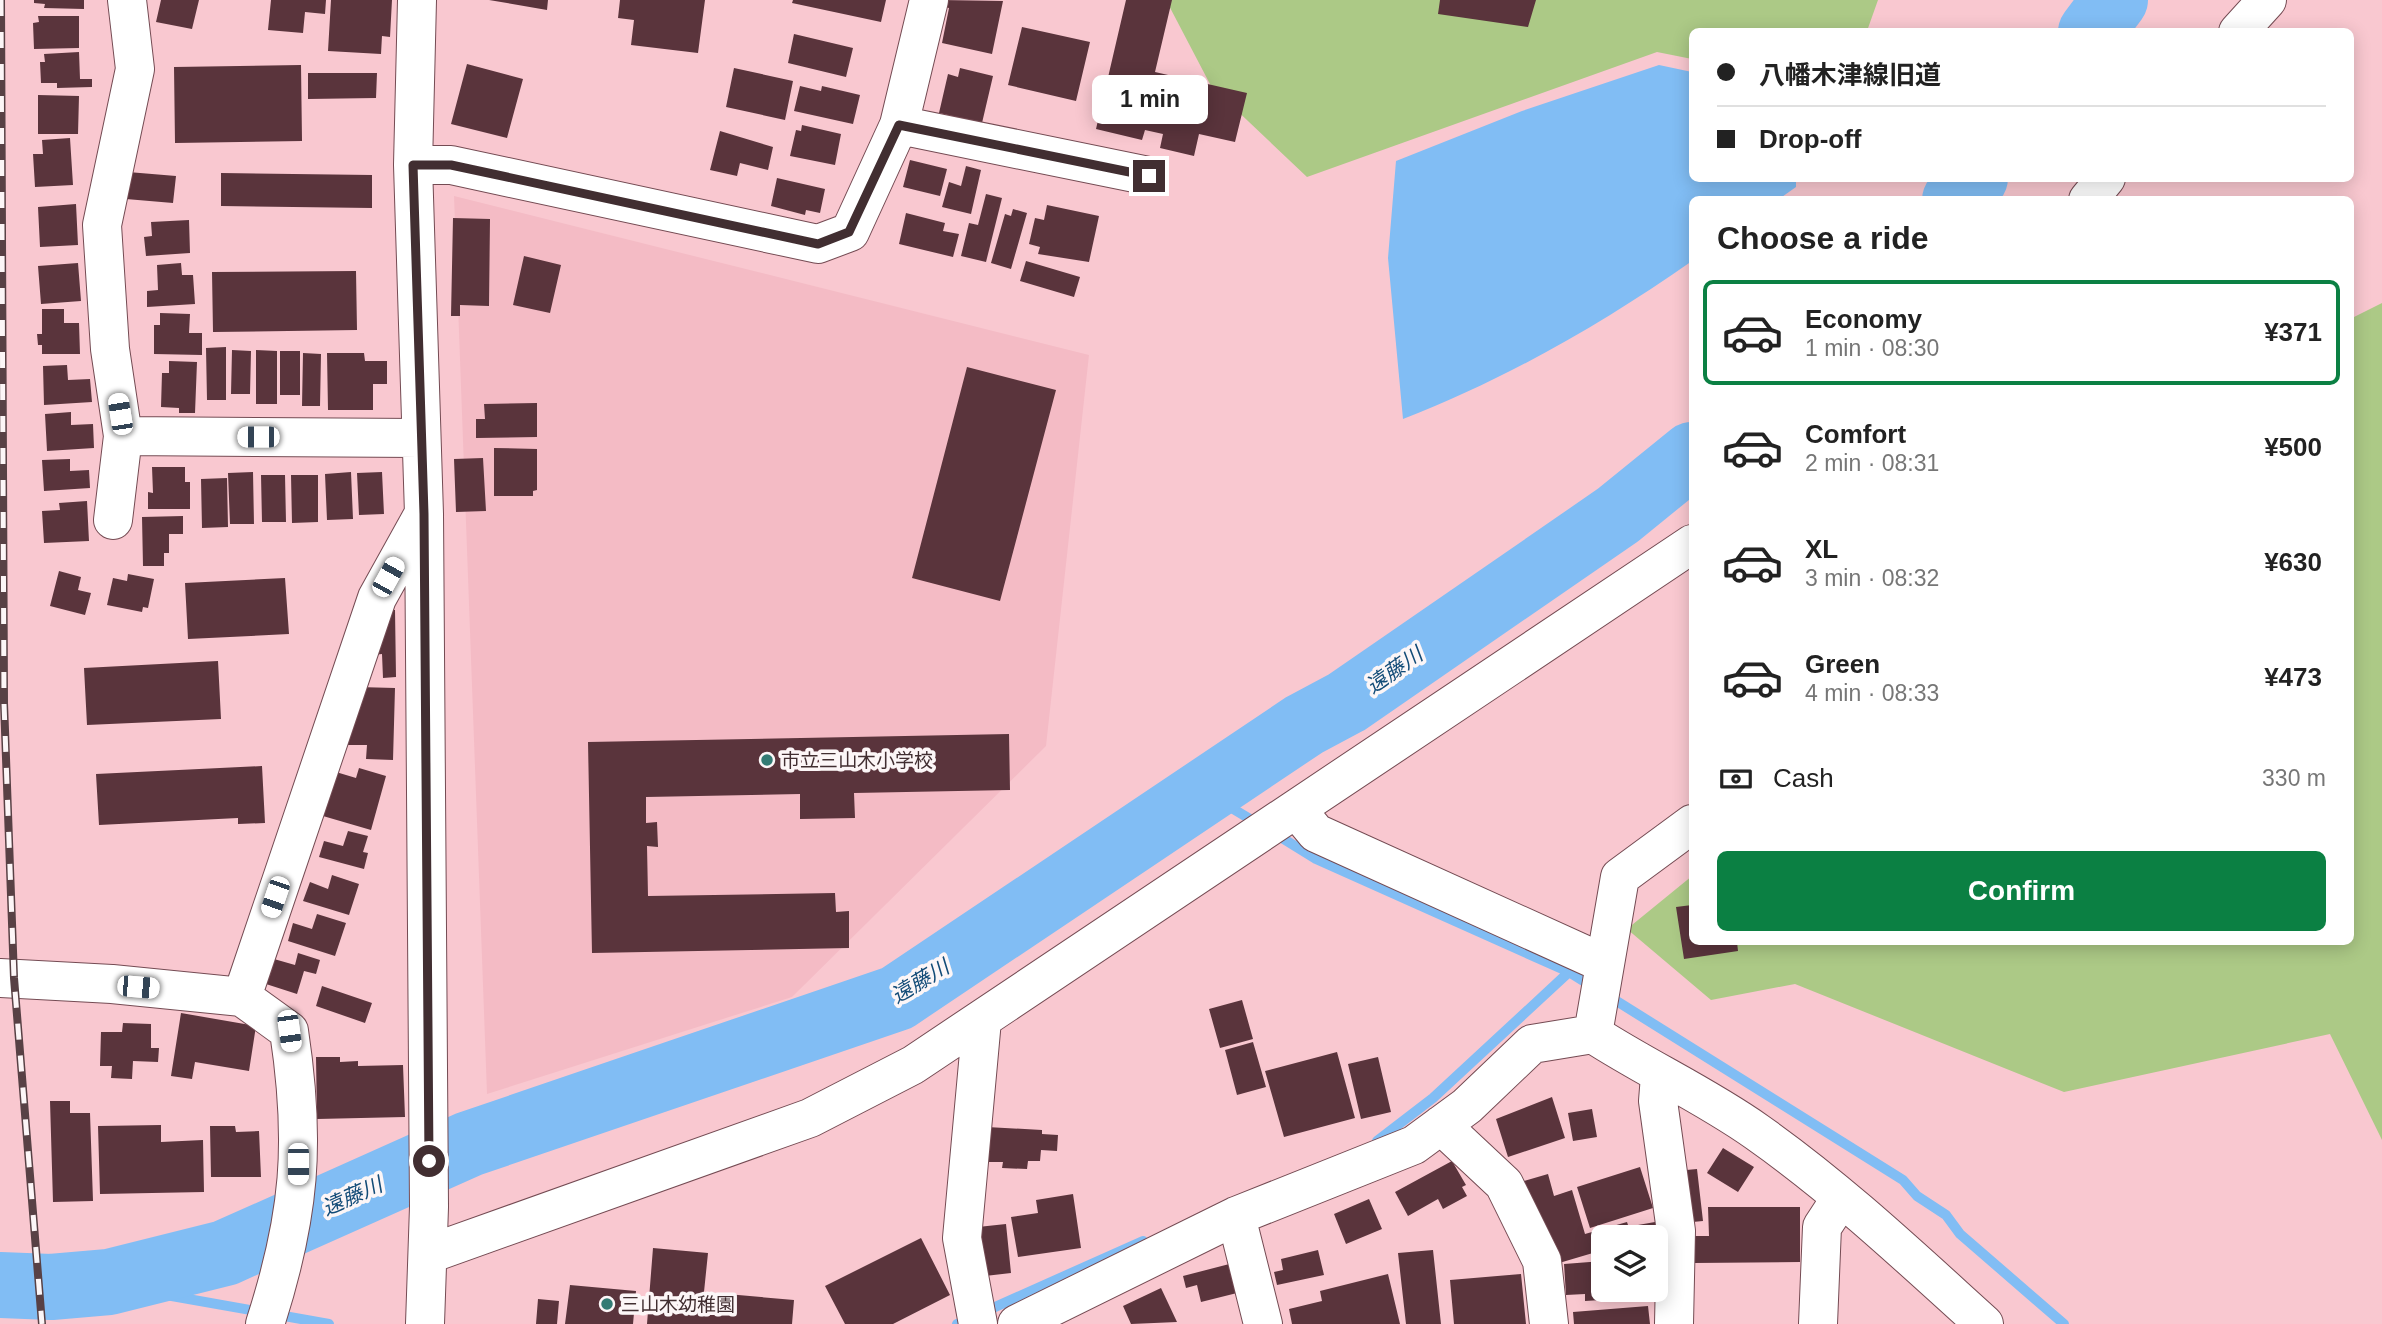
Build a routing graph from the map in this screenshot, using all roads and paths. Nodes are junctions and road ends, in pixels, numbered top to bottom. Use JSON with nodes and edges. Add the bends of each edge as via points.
{"nodes":[{"id":1,"x":127,"y":0,"type":"edge"},
{"id":2,"x":416,"y":0,"type":"edge"},
{"id":3,"x":929,"y":0,"type":"edge"},
{"id":4,"x":2267,"y":0,"type":"edge"},
{"id":5,"x":2242,"y":28,"type":"edge"},
{"id":6,"x":899,"y":125,"type":"junction"},
{"id":7,"x":413,"y":165,"type":"junction"},
{"id":8,"x":1149,"y":176,"type":"dead end"},
{"id":9,"x":2103,"y":182,"type":"edge"},
{"id":10,"x":2091,"y":196,"type":"edge"},
{"id":11,"x":124,"y":436,"type":"junction"},
{"id":12,"x":420,"y":438,"type":"junction"},
{"id":13,"x":424,"y":514,"type":"junction"},
{"id":14,"x":113,"y":520,"type":"dead end"},
{"id":15,"x":1689,"y":546,"type":"edge"},
{"id":16,"x":1297,"y":810,"type":"junction"},
{"id":17,"x":1689,"y":826,"type":"edge"},
{"id":18,"x":1603,"y":972,"type":"junction"},
{"id":19,"x":0,"y":978,"type":"edge"},
{"id":20,"x":242,"y":997,"type":"junction"},
{"id":21,"x":982,"y":1020,"type":"junction"},
{"id":22,"x":1595,"y":1027,"type":"junction"},
{"id":23,"x":1660,"y":1076,"type":"junction"},
{"id":24,"x":1441,"y":1125,"type":"junction"},
{"id":25,"x":1841,"y":1198,"type":"junction"},
{"id":26,"x":1236,"y":1216,"type":"junction"},
{"id":27,"x":429,"y":1254,"type":"junction"},
{"id":28,"x":265,"y":1324,"type":"edge"},
{"id":29,"x":425,"y":1324,"type":"edge"},
{"id":30,"x":978,"y":1324,"type":"edge"},
{"id":31,"x":1017,"y":1324,"type":"edge"},
{"id":32,"x":1263,"y":1324,"type":"edge"},
{"id":33,"x":1549,"y":1324,"type":"edge"},
{"id":34,"x":1674,"y":1324,"type":"edge"},
{"id":35,"x":1818,"y":1324,"type":"edge"},
{"id":36,"x":1984,"y":1324,"type":"edge"}],
"edges":[{"from":1,"to":11,"type":"street","via":[[135,69],[102,225],[110,349]]},
{"from":2,"to":7,"type":"street"},
{"from":3,"to":6,"type":"street"},
{"from":4,"to":5,"type":"street"},
{"from":6,"to":7,"type":"street","via":[[849,232],[818,244],[451,165]]},
{"from":6,"to":8,"type":"street"},
{"from":7,"to":12,"type":"street"},
{"from":9,"to":10,"type":"street"},
{"from":11,"to":12,"type":"street"},
{"from":11,"to":14,"type":"street"},
{"from":12,"to":13,"type":"street"},
{"from":13,"to":20,"type":"street","via":[[377,598]]},
{"from":13,"to":27,"type":"street"},
{"from":15,"to":16,"type":"street"},
{"from":16,"to":18,"type":"street","via":[[1316,833]]},
{"from":16,"to":21,"type":"street"},
{"from":17,"to":18,"type":"street","via":[[1620,877]]},
{"from":18,"to":22,"type":"street"},
{"from":19,"to":20,"type":"street"},
{"from":20,"to":28,"type":"street","via":[[289,1031],[299,1098],[298,1186],[285,1262]]},
{"from":21,"to":27,"type":"street","via":[[913,1065],[810,1118]]},
{"from":21,"to":30,"type":"street","via":[[962,1238]]},
{"from":22,"to":23,"type":"street"},
{"from":22,"to":24,"type":"street","via":[[1532,1044]]},
{"from":23,"to":25,"type":"street","via":[[1758,1132]]},
{"from":23,"to":34,"type":"street","via":[[1658,1101],[1676,1231]]},
{"from":24,"to":26,"type":"street","via":[[1413,1145]]},
{"from":24,"to":33,"type":"street","via":[[1504,1184],[1542,1261]]},
{"from":25,"to":35,"type":"street","via":[[1822,1227]]},
{"from":25,"to":36,"type":"street"},
{"from":26,"to":31,"type":"street"},
{"from":26,"to":32,"type":"street"},
{"from":27,"to":29,"type":"street"}]}
